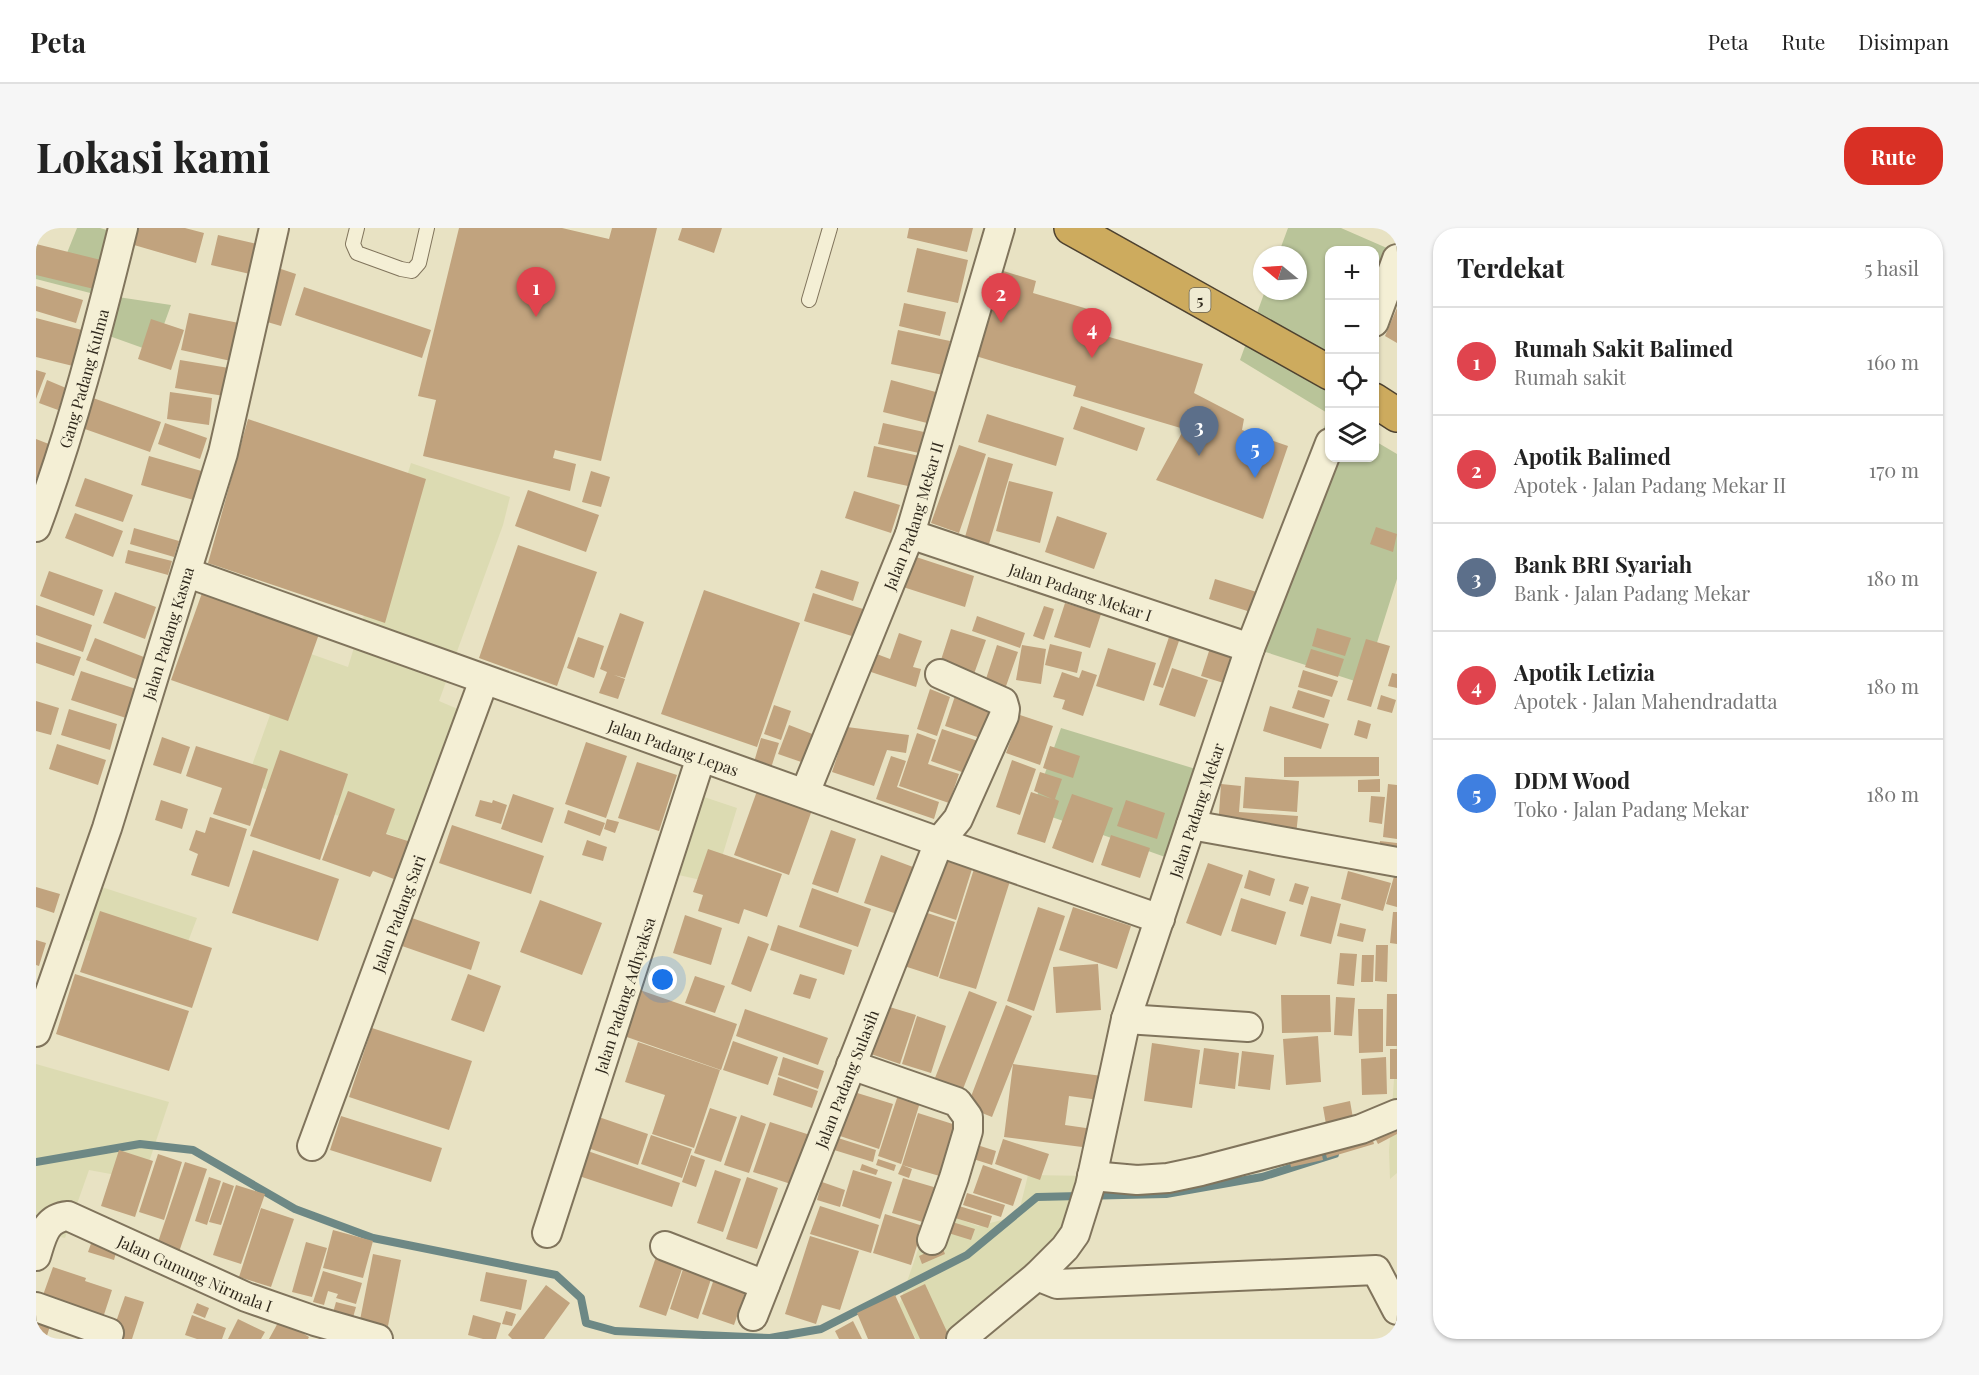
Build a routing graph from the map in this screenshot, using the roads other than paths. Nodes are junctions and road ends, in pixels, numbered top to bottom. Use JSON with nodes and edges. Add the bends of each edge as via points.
{"nodes":[{"id":1,"x":123,"y":228,"type":"edge"},
{"id":2,"x":273,"y":228,"type":"edge"},
{"id":3,"x":357,"y":228,"type":"edge"},
{"id":4,"x":427,"y":228,"type":"edge"},
{"id":5,"x":830,"y":228,"type":"edge"},
{"id":6,"x":1000,"y":228,"type":"edge"},
{"id":7,"x":1071,"y":228,"type":"edge"},
{"id":8,"x":1397,"y":259,"type":"edge"},
{"id":9,"x":809,"y":300,"type":"dead end"},
{"id":10,"x":1379,"y":308,"type":"edge"},
{"id":11,"x":1325,"y":371,"type":"edge"},
{"id":12,"x":1379,"y":403,"type":"edge"},
{"id":13,"x":1397,"y":415,"type":"edge"},
{"id":14,"x":1325,"y":453,"type":"edge"},
{"id":15,"x":36,"y":527,"type":"edge"},
{"id":16,"x":910,"y":534,"type":"junction"},
{"id":17,"x":188,"y":573,"type":"junction"},
{"id":18,"x":1250,"y":648,"type":"junction"},
{"id":19,"x":940,"y":674,"type":"dead end"},
{"id":20,"x":484,"y":681,"type":"junction"},
{"id":21,"x":702,"y":757,"type":"junction"},
{"id":22,"x":805,"y":793,"type":"junction"},
{"id":23,"x":1191,"y":825,"type":"junction"},
{"id":24,"x":939,"y":843,"type":"junction"},
{"id":25,"x":1397,"y":862,"type":"edge"},
{"id":26,"x":1160,"y":919,"type":"junction"},
{"id":27,"x":1126,"y":1019,"type":"junction"},
{"id":28,"x":1248,"y":1027,"type":"dead end"},
{"id":29,"x":36,"y":1032,"type":"edge"},
{"id":30,"x":851,"y":1065,"type":"junction"},
{"id":31,"x":1397,"y":1114,"type":"edge"},
{"id":32,"x":312,"y":1146,"type":"dead end"},
{"id":33,"x":1091,"y":1181,"type":"junction"},
{"id":34,"x":547,"y":1233,"type":"dead end"},
{"id":35,"x":932,"y":1240,"type":"dead end"},
{"id":36,"x":665,"y":1246,"type":"dead end"},
{"id":37,"x":36,"y":1256,"type":"edge"},
{"id":38,"x":1037,"y":1276,"type":"junction"},
{"id":39,"x":765,"y":1285,"type":"junction"},
{"id":40,"x":36,"y":1307,"type":"edge"},
{"id":41,"x":1397,"y":1310,"type":"edge"},
{"id":42,"x":753,"y":1316,"type":"dead end"},
{"id":43,"x":109,"y":1333,"type":"dead end"},
{"id":44,"x":378,"y":1339,"type":"edge"},
{"id":45,"x":961,"y":1339,"type":"edge"}],
"edges":[{"from":1,"to":15,"type":"street","name":"Gang Padang Kulma","via":[[94,343]]},
{"from":2,"to":17,"type":"street","name":"Jalan Padang Kasna","via":[[223,453]]},
{"from":3,"to":4,"type":"lane","via":[[353,244],[357,253],[412,271],[419,263]]},
{"from":5,"to":9,"type":"lane"},
{"from":6,"to":16,"type":"street","name":"Jalan Padang Mekar II"},
{"from":7,"to":11,"type":"highway","number":"5"},
{"from":8,"to":10,"type":"street"},
{"from":12,"to":13,"type":"highway"},
{"from":14,"to":18,"type":"street","name":"Jalan Padang Mekar"},
{"from":16,"to":18,"type":"street","name":"Jalan Padang Mekar I"},
{"from":16,"to":22,"type":"street","name":"Jalan Padang Mekar II"},
{"from":17,"to":20,"type":"street","name":"Jalan Padang Lepas"},
{"from":17,"to":29,"type":"street","name":"Jalan Padang Kasna","via":[[107,828]]},
{"from":18,"to":23,"type":"street","name":"Jalan Padang Mekar"},
{"from":19,"to":24,"type":"street","name":"Jalan Padang Sulasih","via":[[1003,702],[1005,710],[958,819]]},
{"from":20,"to":21,"type":"street","name":"Jalan Padang Lepas"},
{"from":20,"to":32,"type":"street","name":"Jalan Padang Sari"},
{"from":21,"to":22,"type":"street","name":"Jalan Padang Lepas"},
{"from":21,"to":34,"type":"street","name":"Jalan Padang Adhyaksa"},
{"from":22,"to":24,"type":"street","name":"Jalan Padang Lepas"},
{"from":23,"to":25,"type":"street"},
{"from":23,"to":26,"type":"street","name":"Jalan Padang Mekar"},
{"from":24,"to":26,"type":"street","name":"Jalan Padang Lepas"},
{"from":24,"to":30,"type":"street","name":"Jalan Padang Sulasih"},
{"from":26,"to":27,"type":"street","name":"Jalan Padang Mekar"},
{"from":27,"to":28,"type":"street"},
{"from":27,"to":33,"type":"street","name":"Jalan Padang Mekar"},
{"from":30,"to":35,"type":"street","via":[[957,1101],[968,1117],[957,1169]]},
{"from":30,"to":39,"type":"street","name":"Jalan Padang Sulasih"},
{"from":31,"to":33,"type":"street","via":[[1361,1129],[1201,1172],[1168,1178]]},
{"from":33,"to":38,"type":"street","name":"Jalan Padang Mekar","via":[[1075,1234]]},
{"from":36,"to":39,"type":"street"},
{"from":37,"to":44,"type":"street","name":"Jalan Gunung Nirmala I","via":[[44,1230],[52,1221],[68,1216],[246,1297]]},
{"from":38,"to":41,"type":"street","via":[[1057,1284],[1376,1270]]},
{"from":38,"to":45,"type":"street"},
{"from":39,"to":42,"type":"street","name":"Jalan Padang Sulasih"},
{"from":40,"to":43,"type":"street"}]}
